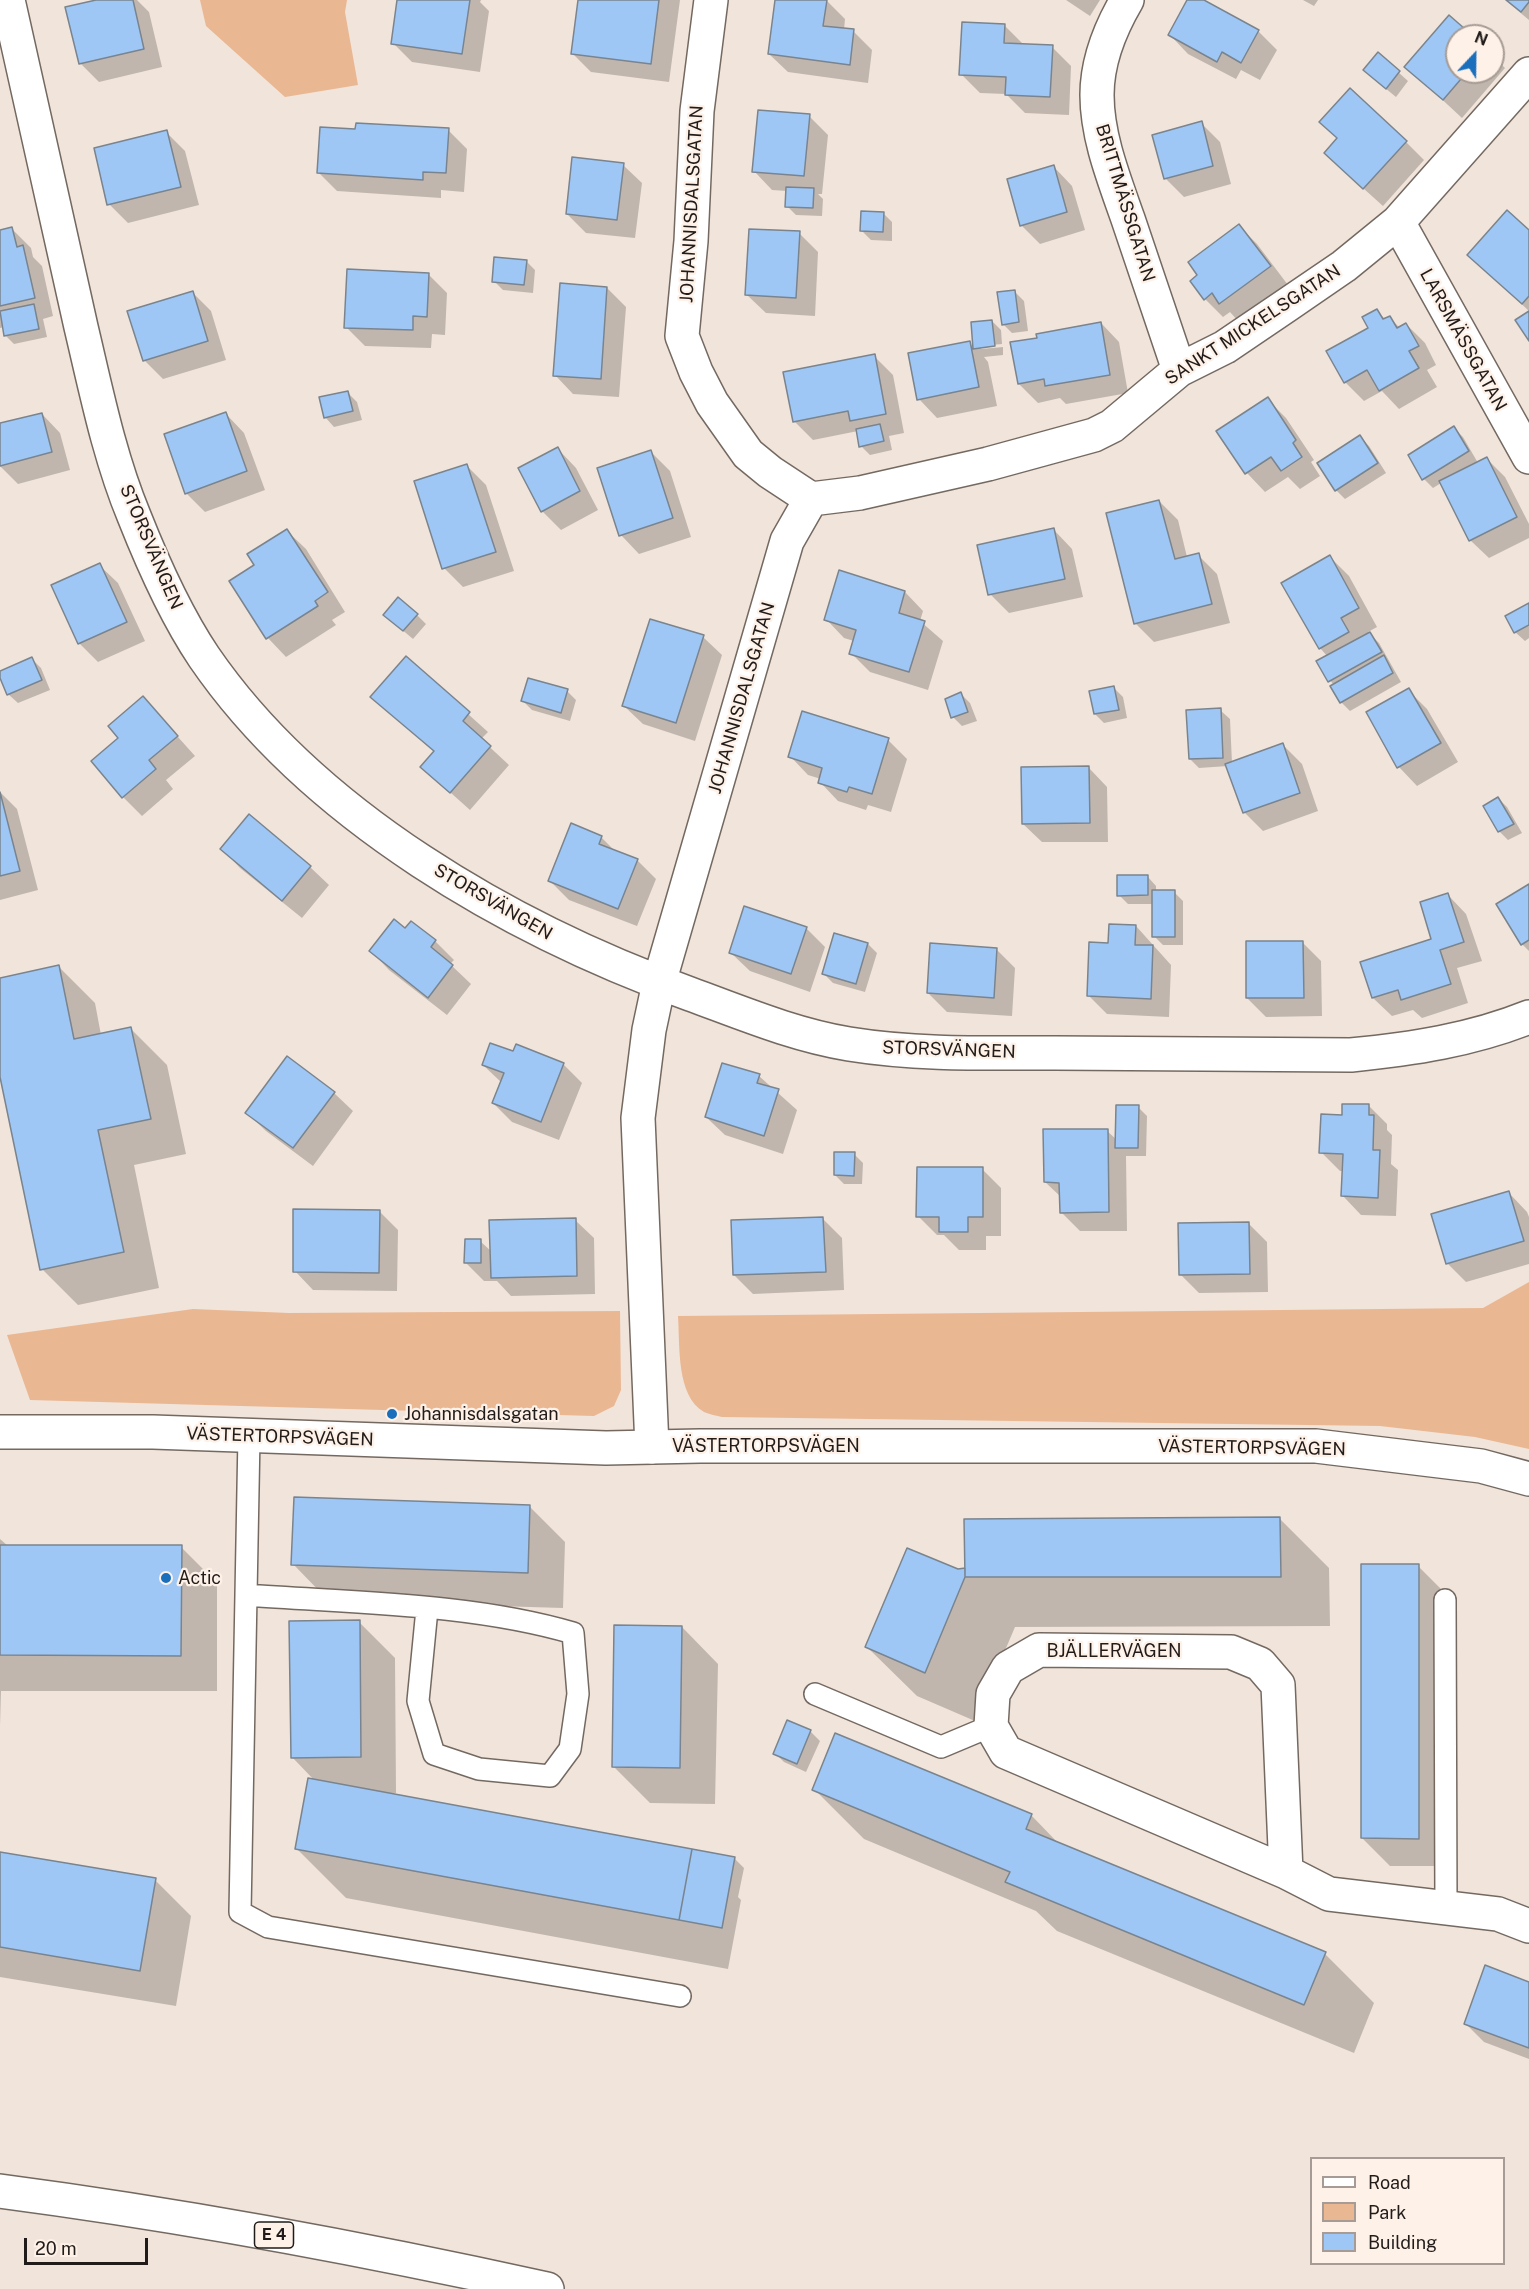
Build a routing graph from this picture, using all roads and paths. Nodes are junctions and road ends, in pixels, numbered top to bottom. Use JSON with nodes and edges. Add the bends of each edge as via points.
{"nodes":[{"id":1,"x":8,"y":0,"type":"edge"},
{"id":2,"x":711,"y":0,"type":"edge"},
{"id":3,"x":1126,"y":0,"type":"edge"},
{"id":4,"x":1529,"y":74,"type":"edge"},
{"id":5,"x":1398,"y":222,"type":"junction"},
{"id":6,"x":1179,"y":370,"type":"junction"},
{"id":7,"x":1529,"y":457,"type":"edge"},
{"id":8,"x":811,"y":499,"type":"junction"},
{"id":9,"x":659,"y":983,"type":"junction"},
{"id":10,"x":1529,"y":1017,"type":"edge"},
{"id":11,"x":0,"y":1432,"type":"edge"},
{"id":12,"x":249,"y":1436,"type":"junction"},
{"id":13,"x":652,"y":1447,"type":"junction"},
{"id":14,"x":1529,"y":1479,"type":"edge"},
{"id":15,"x":246,"y":1595,"type":"junction"},
{"id":16,"x":1445,"y":1600,"type":"dead end"},
{"id":17,"x":427,"y":1608,"type":"junction"},
{"id":18,"x":815,"y":1694,"type":"dead end"},
{"id":19,"x":991,"y":1726,"type":"junction"},
{"id":20,"x":1286,"y":1872,"type":"junction"},
{"id":21,"x":1446,"y":1908,"type":"junction"},
{"id":22,"x":1529,"y":1926,"type":"edge"},
{"id":23,"x":680,"y":1996,"type":"dead end"},
{"id":24,"x":0,"y":2191,"type":"edge"},
{"id":25,"x":547,"y":2289,"type":"edge"}],
"edges":[{"from":1,"to":9,"type":"main road","name":"STORSVÄNGEN","via":[[111,445],[132,512],[170,596],[203,656],[284,751],[379,831],[468,892],[511,916]]},
{"from":2,"to":8,"type":"main road","name":"JOHANNISDALSGATAN","via":[[697,111],[682,336],[712,403],[748,454]]},
{"from":3,"to":6,"type":"main road","name":"BRITTMÄSSGATAN","via":[[1100,65],[1098,124]]},
{"from":4,"to":5,"type":"main road","name":"SANKT MICKELSGATAN"},
{"from":5,"to":6,"type":"main road","name":"SANKT MICKELSGATAN","via":[[1344,266],[1225,347]]},
{"from":5,"to":7,"type":"main road","name":"LARSMÄSSGATAN"},
{"from":6,"to":8,"type":"main road","name":"SANKT MICKELSGATAN","via":[[1112,426],[1094,435],[860,493]]},
{"from":8,"to":9,"type":"main road","name":"JOHANNISDALSGATAN","via":[[788,541]]},
{"from":9,"to":10,"type":"main road","name":"STORSVÄNGEN","via":[[794,1032],[896,1050],[1351,1055],[1454,1040]]},
{"from":9,"to":13,"type":"main road","name":"JOHANNISDALSGATAN","via":[[638,1118]]},
{"from":11,"to":12,"type":"main road","name":"VÄSTERTORPSVÄGEN"},
{"from":12,"to":13,"type":"main road","name":"VÄSTERTORPSVÄGEN"},
{"from":12,"to":15,"type":"lane"},
{"from":13,"to":14,"type":"main road","name":"VÄSTERTORPSVÄGEN","via":[[1316,1446],[1481,1466]]},
{"from":15,"to":17,"type":"lane"},
{"from":15,"to":23,"type":"lane","via":[[240,1912],[268,1927]]},
{"from":16,"to":21,"type":"lane"},
{"from":17,"to":17,"type":"lane","via":[[532,1622],[573,1633],[578,1694],[570,1749],[550,1776],[479,1769],[435,1754],[418,1701]]},
{"from":18,"to":19,"type":"lane","via":[[941,1747]]},
{"from":19,"to":20,"type":"main road","via":[[1006,1752]]},
{"from":19,"to":20,"type":"main road","name":"BJÄLLERVÄGEN","via":[[993,1694],[1008,1668],[1039,1650],[1231,1652],[1260,1664],[1278,1685]]},
{"from":20,"to":21,"type":"main road","via":[[1329,1894]]},
{"from":21,"to":22,"type":"main road","via":[[1498,1914]]},
{"from":24,"to":25,"type":"main road","number":"E 4","via":[[91,2203],[419,2261]]}]}
